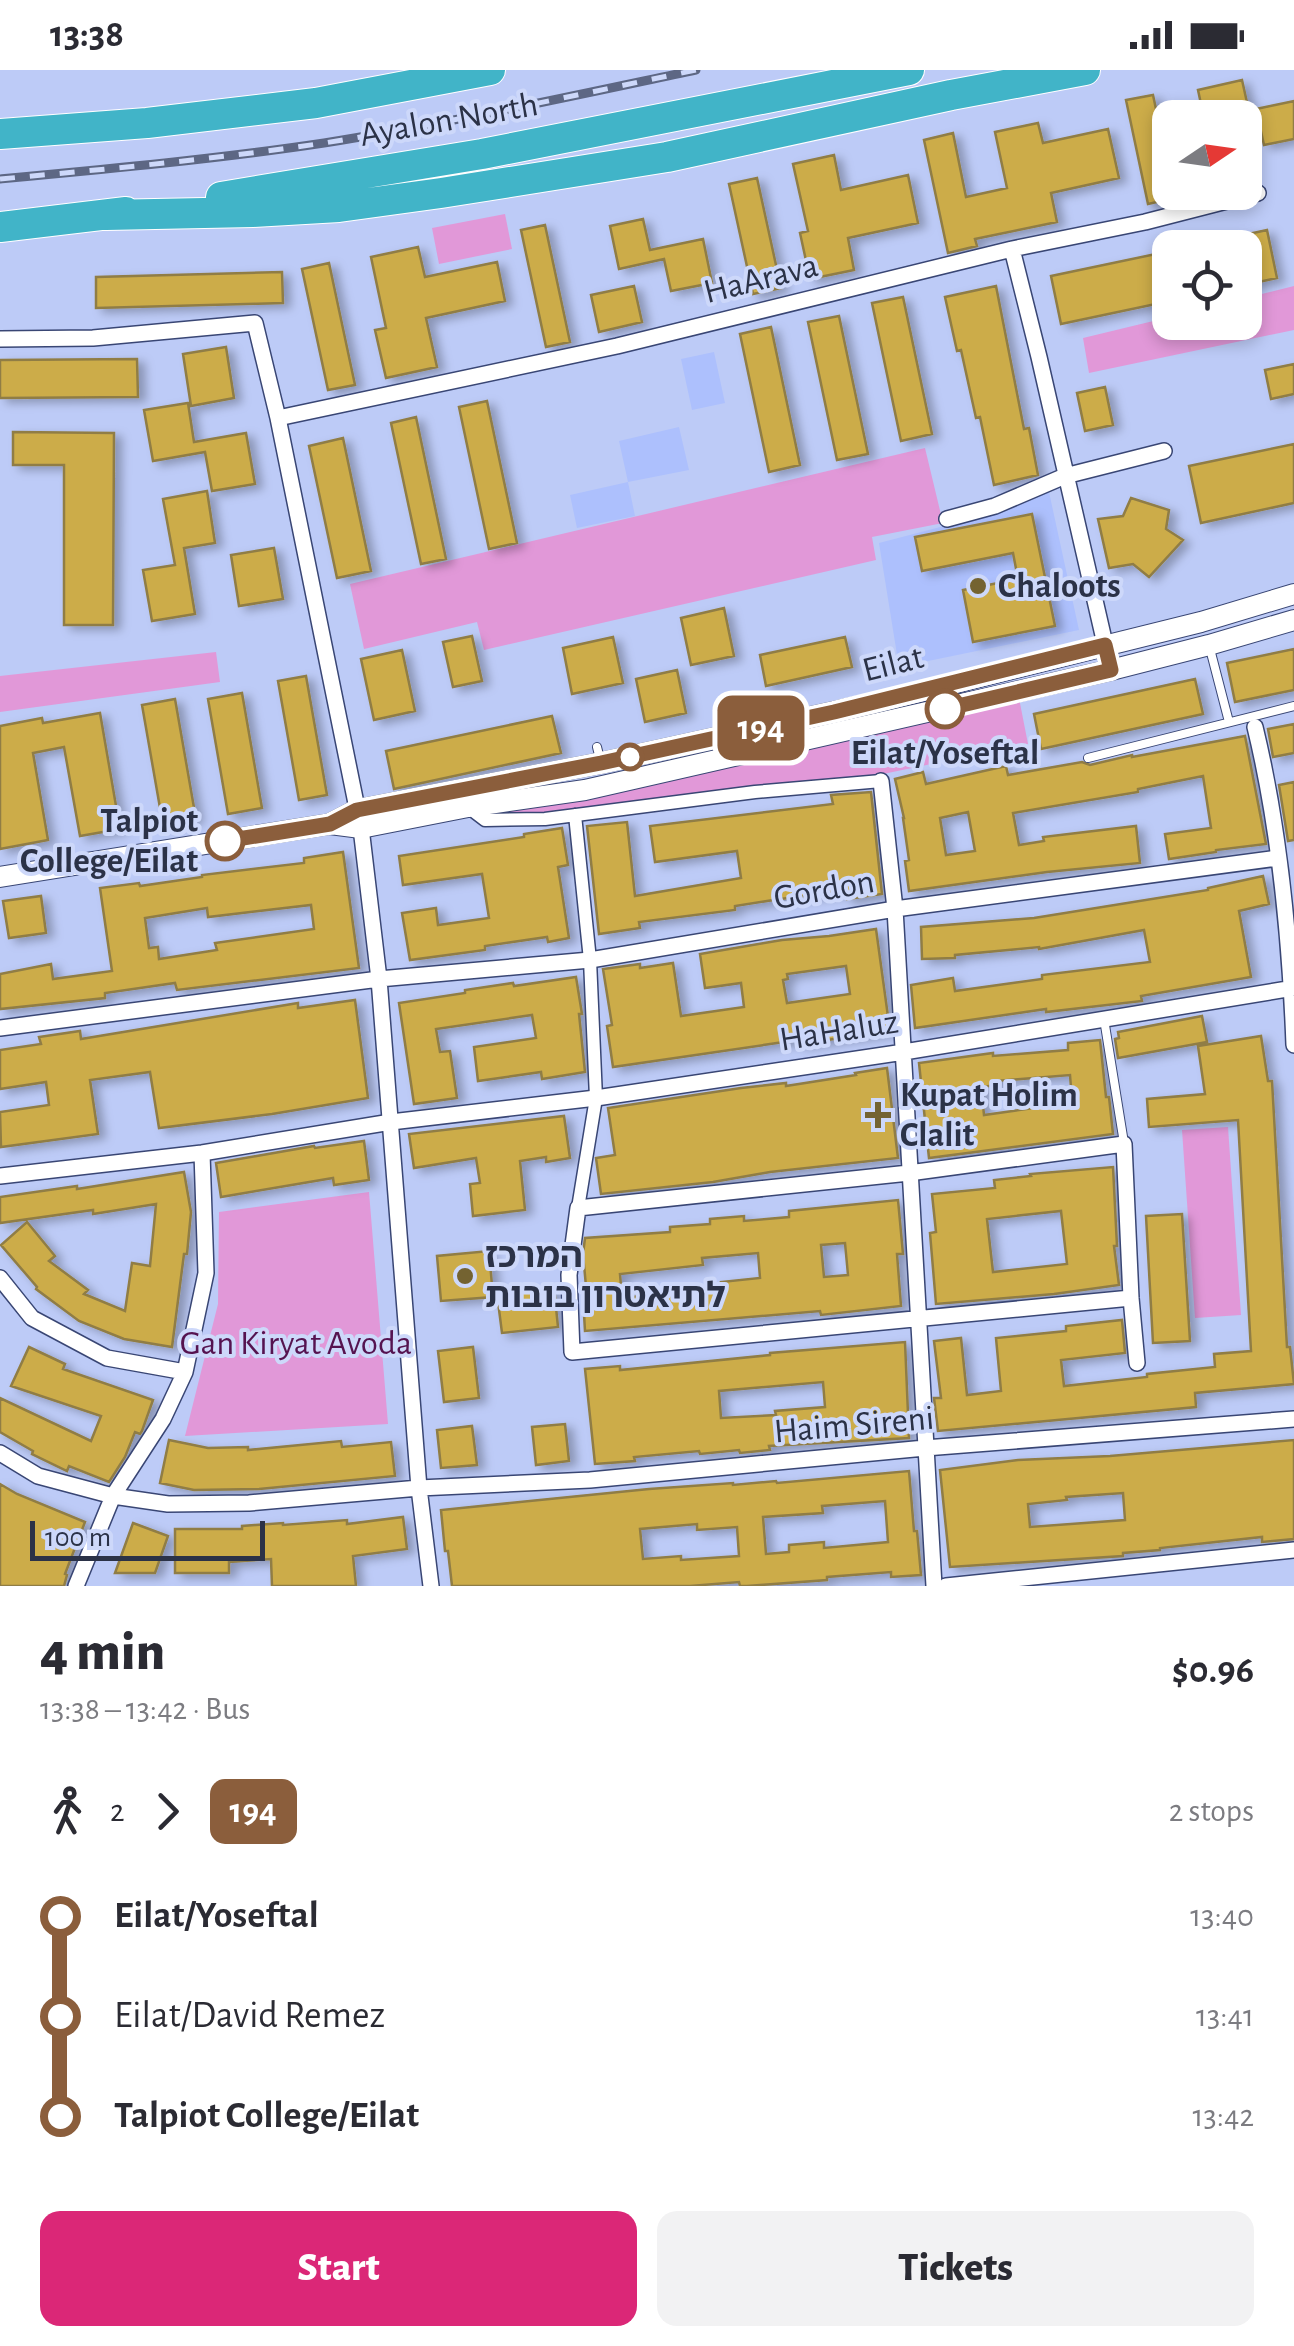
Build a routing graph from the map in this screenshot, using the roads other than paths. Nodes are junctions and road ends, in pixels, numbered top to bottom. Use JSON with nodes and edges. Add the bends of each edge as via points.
{"nodes":[{"id":1,"x":462,"y":70,"type":"edge"},
{"id":2,"x":490,"y":70,"type":"edge"},
{"id":3,"x":909,"y":70,"type":"edge"},
{"id":4,"x":1085,"y":70,"type":"edge"},
{"id":5,"x":398,"y":87,"type":"junction"},
{"id":6,"x":0,"y":134,"type":"edge"},
{"id":7,"x":1193,"y":210,"type":"edge"},
{"id":8,"x":106,"y":215,"type":"junction"},
{"id":9,"x":0,"y":227,"type":"edge"},
{"id":10,"x":1012,"y":248,"type":"junction"},
{"id":11,"x":0,"y":339,"type":"edge"},
{"id":12,"x":278,"y":418,"type":"junction"},
{"id":13,"x":1164,"y":451,"type":"dead end"},
{"id":14,"x":1065,"y":476,"type":"junction"},
{"id":15,"x":947,"y":519,"type":"dead end"},
{"id":16,"x":1294,"y":594,"type":"edge"},
{"id":17,"x":1294,"y":620,"type":"edge"},
{"id":18,"x":1105,"y":645,"type":"junction"},
{"id":19,"x":1209,"y":646,"type":"junction"},
{"id":20,"x":1111,"y":670,"type":"junction"},
{"id":21,"x":1294,"y":706,"type":"edge"},
{"id":22,"x":736,"y":710,"type":"dead end"},
{"id":23,"x":1229,"y":722,"type":"junction"},
{"id":24,"x":1255,"y":728,"type":"dead end"},
{"id":25,"x":743,"y":732,"type":"junction"},
{"id":26,"x":1088,"y":758,"type":"dead end"},
{"id":27,"x":881,"y":780,"type":"joint"},
{"id":28,"x":468,"y":808,"type":"junction"},
{"id":29,"x":574,"y":815,"type":"junction"},
{"id":30,"x":359,"y":819,"type":"junction"},
{"id":31,"x":1278,"y":858,"type":"junction"},
{"id":32,"x":0,"y":877,"type":"edge"},
{"id":33,"x":895,"y":909,"type":"junction"},
{"id":34,"x":590,"y":960,"type":"junction"},
{"id":35,"x":379,"y":979,"type":"junction"},
{"id":36,"x":1293,"y":988,"type":"edge"},
{"id":37,"x":1104,"y":1019,"type":"junction"},
{"id":38,"x":0,"y":1028,"type":"edge"},
{"id":39,"x":1294,"y":1045,"type":"edge"},
{"id":40,"x":904,"y":1052,"type":"junction"},
{"id":41,"x":596,"y":1098,"type":"junction"},
{"id":42,"x":391,"y":1122,"type":"junction"},
{"id":43,"x":1124,"y":1144,"type":"junction"},
{"id":44,"x":202,"y":1153,"type":"junction"},
{"id":45,"x":910,"y":1173,"type":"junction"},
{"id":46,"x":0,"y":1176,"type":"edge"},
{"id":47,"x":578,"y":1208,"type":"junction"},
{"id":48,"x":0,"y":1278,"type":"edge"},
{"id":49,"x":1131,"y":1298,"type":"junction"},
{"id":50,"x":919,"y":1319,"type":"junction"},
{"id":51,"x":1138,"y":1363,"type":"dead end"},
{"id":52,"x":185,"y":1372,"type":"junction"},
{"id":53,"x":1294,"y":1418,"type":"edge"},
{"id":54,"x":926,"y":1448,"type":"junction"},
{"id":55,"x":0,"y":1453,"type":"edge"},
{"id":56,"x":419,"y":1488,"type":"junction"},
{"id":57,"x":113,"y":1496,"type":"junction"},
{"id":58,"x":1294,"y":1550,"type":"edge"},
{"id":59,"x":76,"y":1586,"type":"edge"},
{"id":60,"x":431,"y":1586,"type":"edge"},
{"id":61,"x":934,"y":1586,"type":"edge"},
{"id":62,"x":946,"y":1586,"type":"edge"}],
"edges":[{"from":1,"to":5,"type":"highway"},
{"from":2,"to":5,"type":"highway"},
{"from":3,"to":8,"type":"highway","name":"Ayalon North","via":[[482,154]]},
{"from":4,"to":8,"type":"highway","via":[[667,156],[441,193],[339,207]]},
{"from":5,"to":6,"type":"highway","via":[[241,112]]},
{"from":7,"to":10,"type":"street","name":"HaArava"},
{"from":8,"to":9,"type":"highway","name":"Ayalon North"},
{"from":10,"to":12,"type":"street","name":"HaArava","via":[[617,346]]},
{"from":10,"to":14,"type":"street"},
{"from":11,"to":12,"type":"street","via":[[255,323]]},
{"from":12,"to":30,"type":"street"},
{"from":13,"to":14,"type":"street"},
{"from":14,"to":15,"type":"street"},
{"from":14,"to":18,"type":"street"},
{"from":16,"to":18,"type":"street","name":"Eilat"},
{"from":17,"to":19,"type":"street","name":"Eilat"},
{"from":18,"to":20,"type":"street"},
{"from":18,"to":25,"type":"street","name":"Eilat"},
{"from":19,"to":20,"type":"street","name":"Eilat"},
{"from":19,"to":23,"type":"lane"},
{"from":20,"to":28,"type":"street","name":"Eilat","via":[[585,790]]},
{"from":21,"to":23,"type":"lane"},
{"from":22,"to":25,"type":"lane"},
{"from":23,"to":26,"type":"lane"},
{"from":24,"to":31,"type":"street"},
{"from":25,"to":30,"type":"street","name":"Eilat","via":[[599,755]]},
{"from":27,"to":29,"type":"street"},
{"from":27,"to":33,"type":"street"},
{"from":28,"to":29,"type":"street","via":[[485,820]]},
{"from":28,"to":30,"type":"street","name":"Eilat"},
{"from":29,"to":34,"type":"street"},
{"from":30,"to":32,"type":"street","name":"Eilat"},
{"from":30,"to":35,"type":"street"},
{"from":31,"to":33,"type":"street","name":"Gordon"},
{"from":31,"to":36,"type":"street"},
{"from":33,"to":34,"type":"street","name":"Gordon"},
{"from":33,"to":40,"type":"street"},
{"from":34,"to":35,"type":"street","name":"Gordon"},
{"from":34,"to":41,"type":"street"},
{"from":35,"to":38,"type":"street","name":"Gordon"},
{"from":35,"to":42,"type":"street"},
{"from":36,"to":37,"type":"street","name":"HaHaluz"},
{"from":36,"to":39,"type":"street"},
{"from":37,"to":40,"type":"street","name":"HaHaluz"},
{"from":37,"to":43,"type":"lane"},
{"from":40,"to":41,"type":"street","name":"HaHaluz"},
{"from":40,"to":45,"type":"street"},
{"from":41,"to":42,"type":"street","name":"HaHaluz"},
{"from":41,"to":47,"type":"street"},
{"from":42,"to":44,"type":"street","name":"HaHaluz"},
{"from":42,"to":56,"type":"street"},
{"from":43,"to":45,"type":"street"},
{"from":43,"to":49,"type":"street"},
{"from":44,"to":46,"type":"street","name":"HaHaluz"},
{"from":44,"to":52,"type":"street","via":[[206,1273]]},
{"from":45,"to":47,"type":"street"},
{"from":45,"to":50,"type":"street"},
{"from":47,"to":50,"type":"street","via":[[568,1276],[572,1352]]},
{"from":48,"to":52,"type":"street","via":[[32,1318],[106,1358]]},
{"from":49,"to":50,"type":"street"},
{"from":49,"to":51,"type":"street"},
{"from":50,"to":54,"type":"street"},
{"from":52,"to":57,"type":"street","via":[[164,1420]]},
{"from":53,"to":54,"type":"street","name":"Haim Sireni"},
{"from":54,"to":56,"type":"street","name":"Haim Sireni","via":[[590,1480]]},
{"from":54,"to":61,"type":"street"},
{"from":55,"to":57,"type":"street","name":"Haim Sireni","via":[[38,1476]]},
{"from":56,"to":57,"type":"street","name":"Haim Sireni","via":[[249,1504]]},
{"from":56,"to":60,"type":"street"},
{"from":57,"to":59,"type":"street"},
{"from":58,"to":62,"type":"street"}]}
